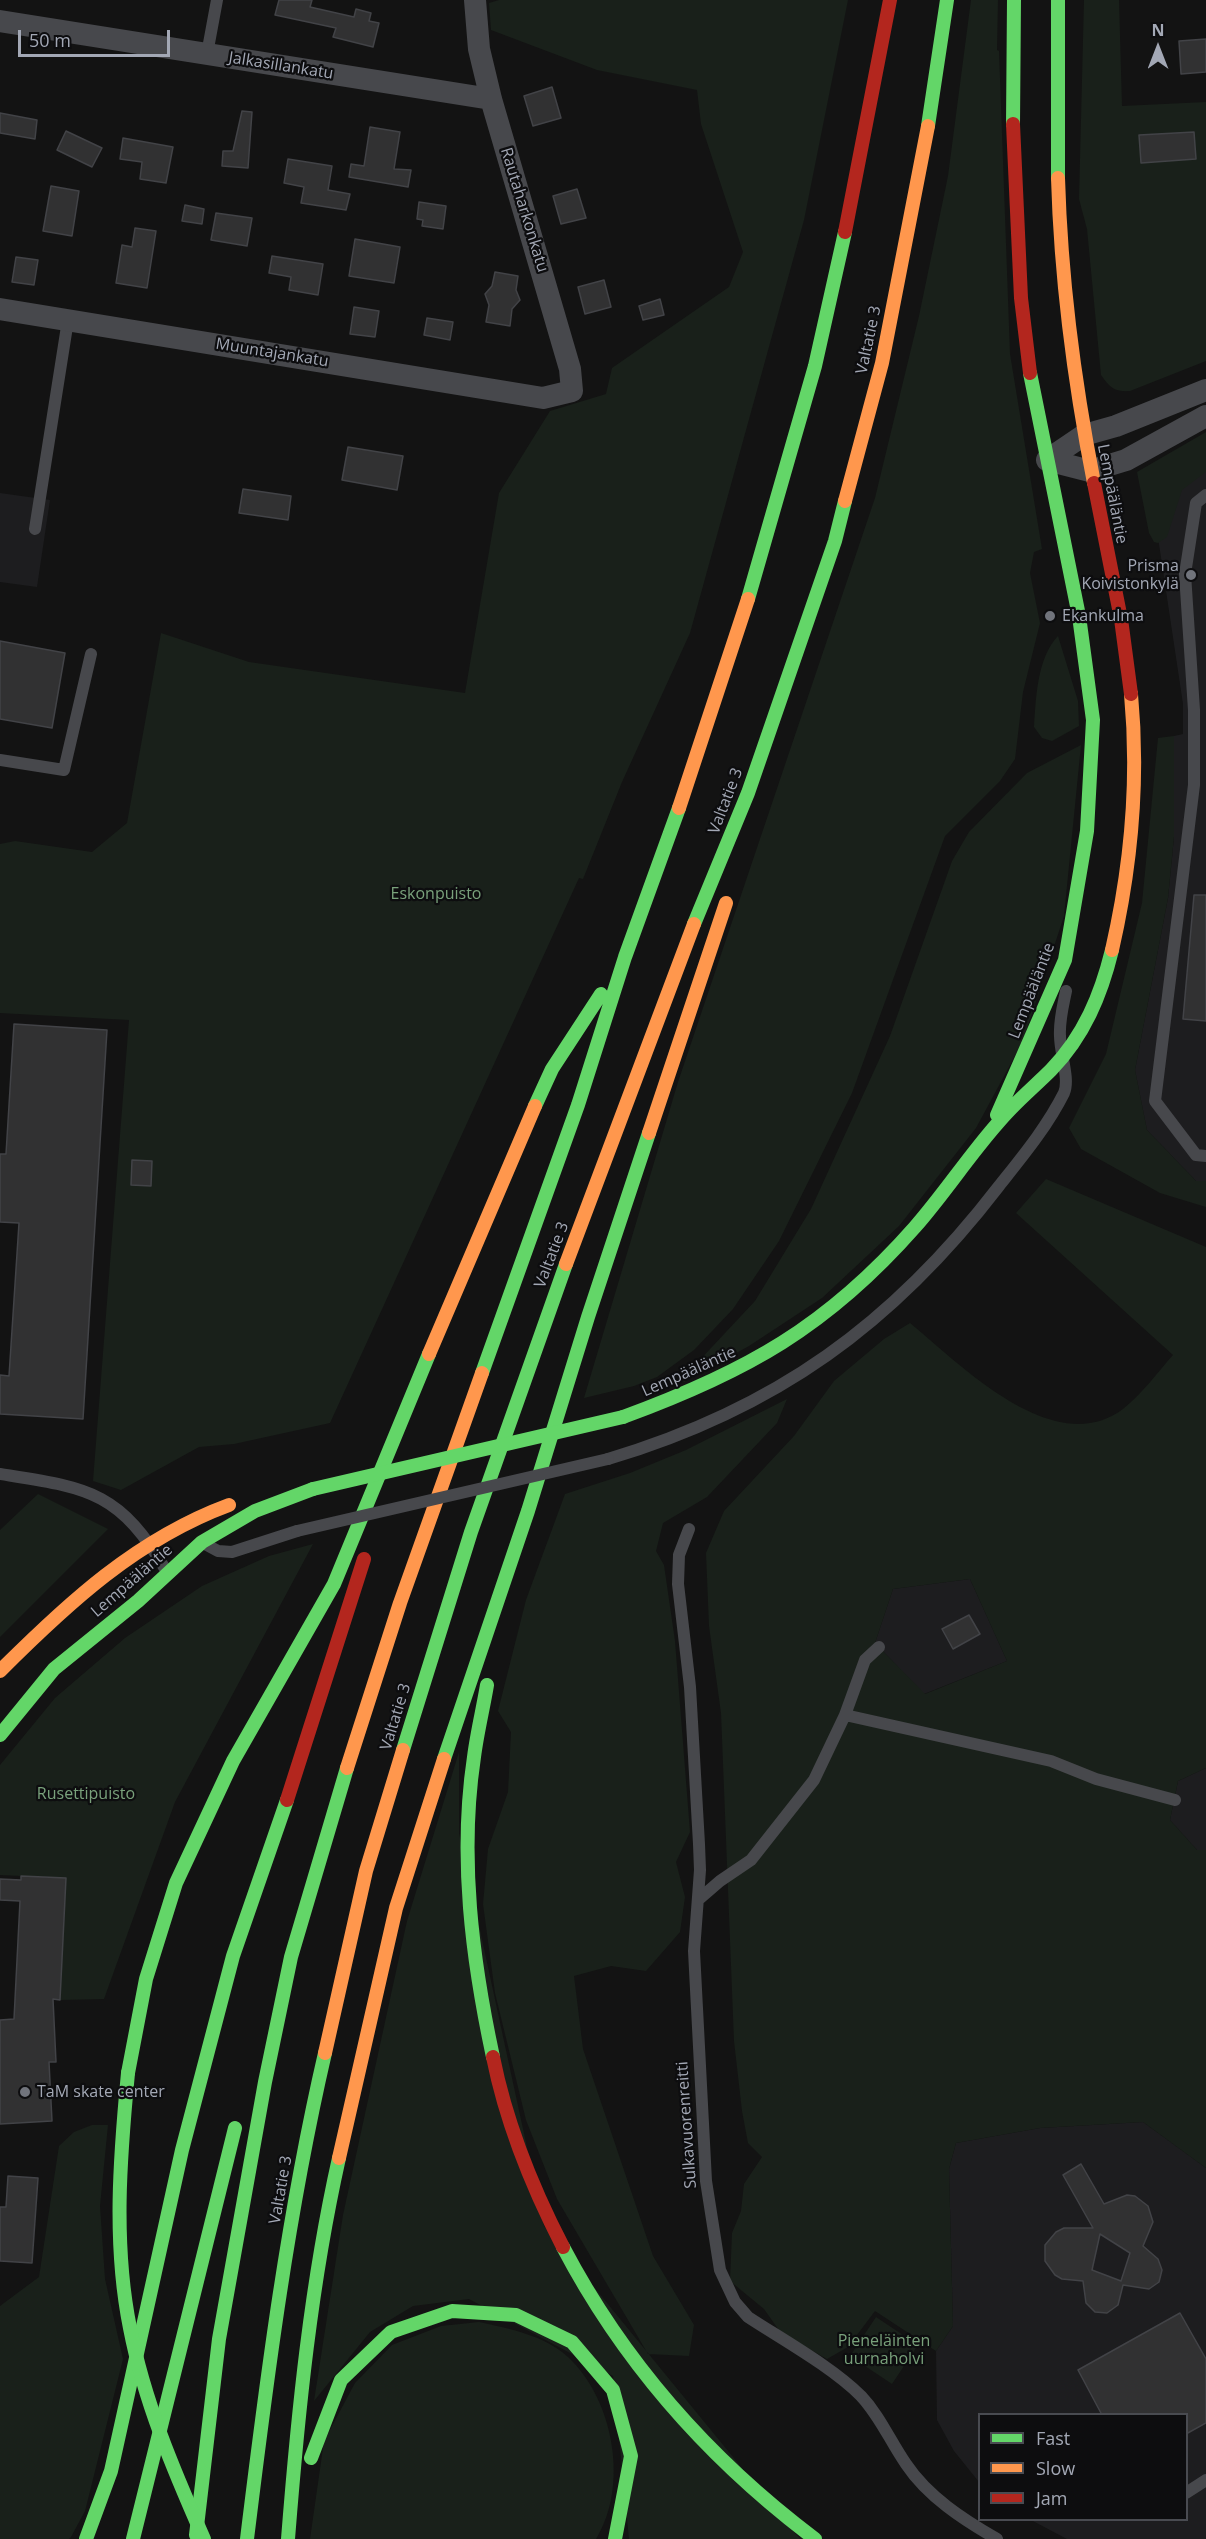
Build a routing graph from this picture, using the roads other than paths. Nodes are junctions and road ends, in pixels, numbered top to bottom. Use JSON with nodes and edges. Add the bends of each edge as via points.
{"nodes":[{"id":1,"x":217,"y":0,"type":"edge"},
{"id":2,"x":475,"y":0,"type":"edge"},
{"id":3,"x":890,"y":0,"type":"edge"},
{"id":4,"x":947,"y":0,"type":"edge"},
{"id":5,"x":1014,"y":0,"type":"edge"},
{"id":6,"x":1058,"y":0,"type":"edge"},
{"id":7,"x":0,"y":21,"type":"edge"},
{"id":8,"x":207,"y":54,"type":"junction"},
{"id":9,"x":491,"y":99,"type":"junction"},
{"id":10,"x":0,"y":309,"type":"edge"},
{"id":11,"x":68,"y":320,"type":"junction"},
{"id":12,"x":1206,"y":390,"type":"edge"},
{"id":13,"x":543,"y":398,"type":"joint"},
{"id":14,"x":1206,"y":416,"type":"edge"},
{"id":15,"x":1084,"y":435,"type":"junction"},
{"id":16,"x":1047,"y":460,"type":"junction"},
{"id":17,"x":1090,"y":471,"type":"junction"},
{"id":18,"x":1206,"y":495,"type":"edge"},
{"id":19,"x":35,"y":530,"type":"dead end"},
{"id":20,"x":91,"y":654,"type":"dead end"},
{"id":21,"x":0,"y":760,"type":"edge"},
{"id":22,"x":1200,"y":768,"type":"edge"},
{"id":23,"x":748,"y":793,"type":"junction"},
{"id":24,"x":743,"y":844,"type":"dead end"},
{"id":25,"x":731,"y":886,"type":"dead end"},
{"id":26,"x":625,"y":957,"type":"junction"},
{"id":27,"x":1065,"y":960,"type":"junction"},
{"id":28,"x":1061,"y":1060,"type":"junction"},
{"id":29,"x":990,"y":1131,"type":"junction"},
{"id":30,"x":1206,"y":1156,"type":"edge"},
{"id":31,"x":423,"y":1371,"type":"junction"},
{"id":32,"x":0,"y":1473,"type":"edge"},
{"id":33,"x":313,"y":1490,"type":"junction"},
{"id":34,"x":528,"y":1511,"type":"junction"},
{"id":35,"x":374,"y":1528,"type":"dead end"},
{"id":36,"x":689,"y":1529,"type":"dead end"},
{"id":37,"x":150,"y":1542,"type":"junction"},
{"id":38,"x":202,"y":1542,"type":"junction"},
{"id":39,"x":366,"y":1550,"type":"dead end"},
{"id":40,"x":168,"y":1573,"type":"junction"},
{"id":41,"x":879,"y":1647,"type":"dead end"},
{"id":42,"x":0,"y":1671,"type":"edge"},
{"id":43,"x":845,"y":1715,"type":"junction"},
{"id":44,"x":0,"y":1735,"type":"edge"},
{"id":45,"x":1175,"y":1800,"type":"dead end"},
{"id":46,"x":698,"y":1900,"type":"junction"},
{"id":47,"x":291,"y":1957,"type":"junction"},
{"id":48,"x":254,"y":2062,"type":"dead end"},
{"id":49,"x":238,"y":2117,"type":"dead end"},
{"id":50,"x":1206,"y":2480,"type":"edge"},
{"id":51,"x":1188,"y":2492,"type":"edge"},
{"id":52,"x":86,"y":2539,"type":"edge"},
{"id":53,"x":133,"y":2539,"type":"edge"},
{"id":54,"x":195,"y":2539,"type":"edge"},
{"id":55,"x":204,"y":2539,"type":"edge"},
{"id":56,"x":247,"y":2539,"type":"edge"},
{"id":57,"x":288,"y":2539,"type":"edge"},
{"id":58,"x":296,"y":2539,"type":"edge"},
{"id":59,"x":615,"y":2539,"type":"edge"},
{"id":60,"x":815,"y":2539,"type":"edge"},
{"id":61,"x":997,"y":2539,"type":"edge"}],
"edges":[{"from":1,"to":8,"type":"lane"},
{"from":2,"to":9,"type":"street","name":"Rautaharkonkatu","via":[[479,49]]},
{"from":3,"to":26,"type":"main road","name":"Valtatie 3","via":[[858,173],[815,366],[752,586],[689,782]]},
{"from":4,"to":23,"type":"main road","name":"Valtatie 3","via":[[921,171],[882,363],[835,541]]},
{"from":5,"to":16,"type":"main road","name":"Lempääläntie","via":[[1013,141],[1021,298]]},
{"from":6,"to":15,"type":"main road","name":"Lempääläntie","via":[[1056,153],[1060,240],[1069,343]]},
{"from":7,"to":8,"type":"street","name":"Jalkasillankatu"},
{"from":8,"to":9,"type":"street","name":"Jalkasillankatu"},
{"from":9,"to":13,"type":"street","name":"Rautaharkonkatu","via":[[570,369],[572,391]]},
{"from":10,"to":11,"type":"street","name":"Muuntajankatu"},
{"from":11,"to":13,"type":"street","name":"Muuntajankatu"},
{"from":11,"to":19,"type":"lane"},
{"from":12,"to":15,"type":"street"},
{"from":14,"to":17,"type":"street","via":[[1126,460]]},
{"from":15,"to":16,"type":"street"},
{"from":15,"to":17,"type":"main road","name":"Lempääläntie"},
{"from":16,"to":17,"type":"street"},
{"from":16,"to":27,"type":"main road","name":"Lempääläntie","via":[[1079,616],[1093,720],[1087,831]]},
{"from":17,"to":28,"type":"main road","name":"Lempääläntie","via":[[1119,612],[1132,707],[1132,833],[1118,926],[1104,978],[1087,1022]]},
{"from":18,"to":22,"type":"lane","via":[[1196,503],[1185,574]]},
{"from":20,"to":21,"type":"lane","via":[[64,770]]},
{"from":22,"to":30,"type":"lane","via":[[1194,785],[1155,1101],[1196,1155]]},
{"from":23,"to":24,"type":"main road"},
{"from":23,"to":56,"type":"main road","name":"Valtatie 3","via":[[684,949],[533,1352],[471,1532],[366,1871],[295,2201],[268,2364]]},
{"from":25,"to":34,"type":"main road"},
{"from":26,"to":31,"type":"main road","via":[[552,1070]]},
{"from":26,"to":47,"type":"main road","name":"Valtatie 3","via":[[578,1105],[400,1603]]},
{"from":27,"to":28,"type":"lane","via":[[1069,975],[1060,1033]]},
{"from":27,"to":29,"type":"main road","name":"Lempääläntie"},
{"from":28,"to":29,"type":"main road","name":"Lempääläntie"},
{"from":28,"to":38,"type":"lane","bridge":true,"via":[[1068,1077],[1065,1092],[1032,1145],[968,1226],[888,1309],[825,1358],[755,1400],[674,1437],[608,1459],[297,1531],[232,1552],[218,1551]]},
{"from":29,"to":33,"type":"main road","name":"Lempääläntie","bridge":true,"via":[[940,1200],[898,1247],[813,1322],[774,1350],[623,1417]]},
{"from":31,"to":35,"type":"main road"},
{"from":31,"to":55,"type":"main road","bridge":true,"via":[[334,1584],[233,1761],[176,1883],[146,1979],[128,2073],[119,2157],[126,2304],[138,2363],[168,2453]]},
{"from":32,"to":37,"type":"lane","via":[[73,1486],[126,1514]]},
{"from":33,"to":37,"type":"main road","name":"Lempääläntie","via":[[227,1505]]},
{"from":33,"to":38,"type":"main road","name":"Lempääläntie","via":[[255,1511]]},
{"from":34,"to":57,"type":"main road","via":[[396,1908],[324,2225]]},
{"from":34,"to":60,"type":"main road","via":[[480,1712],[471,1782],[468,1857],[469,1922],[481,1997],[518,2145],[580,2281],[619,2339],[665,2398],[730,2467],[786,2519]]},
{"from":36,"to":46,"type":"lane","name":"Sulkavuorenreitti","via":[[679,1555],[678,1584],[690,1687],[700,1870]]},
{"from":37,"to":40,"type":"lane"},
{"from":37,"to":42,"type":"main road","name":"Lempääläntie","via":[[66,1608]]},
{"from":38,"to":40,"type":"main road","name":"Lempääläntie"},
{"from":39,"to":52,"type":"main road","via":[[233,1956],[182,2150],[111,2471]]},
{"from":40,"to":44,"type":"main road","name":"Lempääläntie","via":[[54,1669]]},
{"from":41,"to":43,"type":"lane","via":[[865,1660]]},
{"from":43,"to":45,"type":"lane","via":[[1051,1761],[1096,1779]]},
{"from":43,"to":46,"type":"lane","via":[[813,1780],[751,1860]]},
{"from":46,"to":61,"type":"lane","name":"Sulkavuorenreitti","via":[[694,1951],[700,2088],[710,2216],[724,2282],[748,2317],[858,2394],[884,2425],[907,2466],[928,2489]]},
{"from":47,"to":48,"type":"main road"},
{"from":47,"to":54,"type":"main road","name":"Valtatie 3","via":[[219,2339]]},
{"from":49,"to":53,"type":"main road"},
{"from":50,"to":51,"type":"lane"},
{"from":58,"to":59,"type":"main road","via":[[315,2436],[330,2397],[364,2352],[386,2334],[415,2318],[446,2310],[517,2315],[545,2325],[573,2341],[611,2384],[629,2441],[630,2484]]}]}
